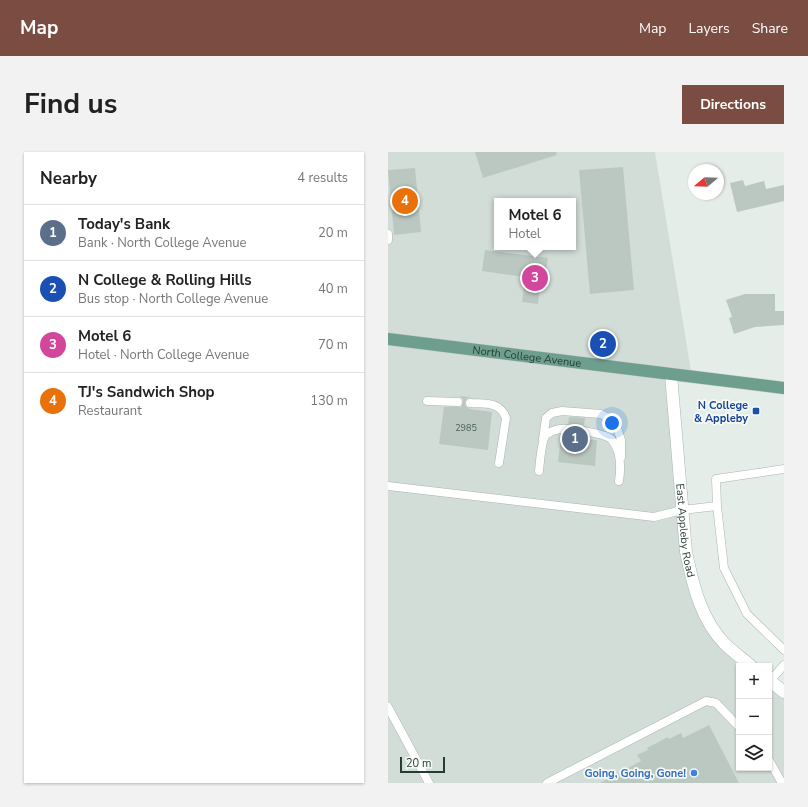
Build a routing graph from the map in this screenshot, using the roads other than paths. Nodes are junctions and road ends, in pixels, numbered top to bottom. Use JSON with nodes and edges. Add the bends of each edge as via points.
{"nodes":[{"id":1,"x":388,"y":234,"type":"edge"},
{"id":2,"x":388,"y":240,"type":"edge"},
{"id":3,"x":388,"y":339,"type":"edge"},
{"id":4,"x":670,"y":374,"type":"junction"},
{"id":5,"x":784,"y":388,"type":"edge"},
{"id":6,"x":427,"y":401,"type":"dead end"},
{"id":7,"x":458,"y":402,"type":"dead end"},
{"id":8,"x":470,"y":403,"type":"dead end"},
{"id":9,"x":543,"y":444,"type":"junction"},
{"id":10,"x":499,"y":463,"type":"dead end"},
{"id":11,"x":621,"y":466,"type":"junction"},
{"id":12,"x":784,"y":469,"type":"edge"},
{"id":13,"x":539,"y":471,"type":"dead end"},
{"id":14,"x":619,"y":481,"type":"dead end"},
{"id":15,"x":388,"y":486,"type":"edge"},
{"id":16,"x":717,"y":506,"type":"junction"},
{"id":17,"x":682,"y":510,"type":"junction"},
{"id":18,"x":784,"y":650,"type":"edge"},
{"id":19,"x":747,"y":663,"type":"edge"},
{"id":20,"x":784,"y":665,"type":"edge"},
{"id":21,"x":772,"y":678,"type":"edge"},
{"id":22,"x":772,"y":682,"type":"edge"},
{"id":23,"x":784,"y":692,"type":"edge"},
{"id":24,"x":388,"y":707,"type":"edge"},
{"id":25,"x":736,"y":724,"type":"edge"},
{"id":26,"x":772,"y":765,"type":"edge"},
{"id":27,"x":429,"y":783,"type":"edge"},
{"id":28,"x":547,"y":783,"type":"edge"},
{"id":29,"x":782,"y":783,"type":"edge"}],
"edges":[{"from":1,"to":2,"type":"lane"},
{"from":3,"to":4,"type":"main road","name":"North College Avenue"},
{"from":4,"to":5,"type":"main road","name":"North College Avenue"},
{"from":4,"to":17,"type":"street","name":"East Appleby Road"},
{"from":6,"to":7,"type":"lane"},
{"from":8,"to":10,"type":"lane","via":[[495,405],[504,412],[506,418]]},
{"from":9,"to":11,"type":"lane","via":[[545,436],[553,430],[600,434],[611,439]]},
{"from":9,"to":11,"type":"lane","via":[[546,418],[552,413],[562,410],[601,414],[610,419],[622,440]]},
{"from":9,"to":13,"type":"lane"},
{"from":11,"to":14,"type":"lane"},
{"from":12,"to":16,"type":"lane","via":[[716,479]]},
{"from":15,"to":17,"type":"lane","via":[[654,517]]},
{"from":16,"to":17,"type":"lane"},
{"from":16,"to":18,"type":"lane","via":[[724,568],[747,614]]},
{"from":17,"to":19,"type":"street","name":"East Appleby Road","via":[[692,581],[705,615],[725,644]]},
{"from":20,"to":21,"type":"lane"},
{"from":22,"to":23,"type":"street"},
{"from":24,"to":27,"type":"lane"},
{"from":25,"to":28,"type":"lane","via":[[716,703],[706,701]]},
{"from":26,"to":29,"type":"lane"}]}
